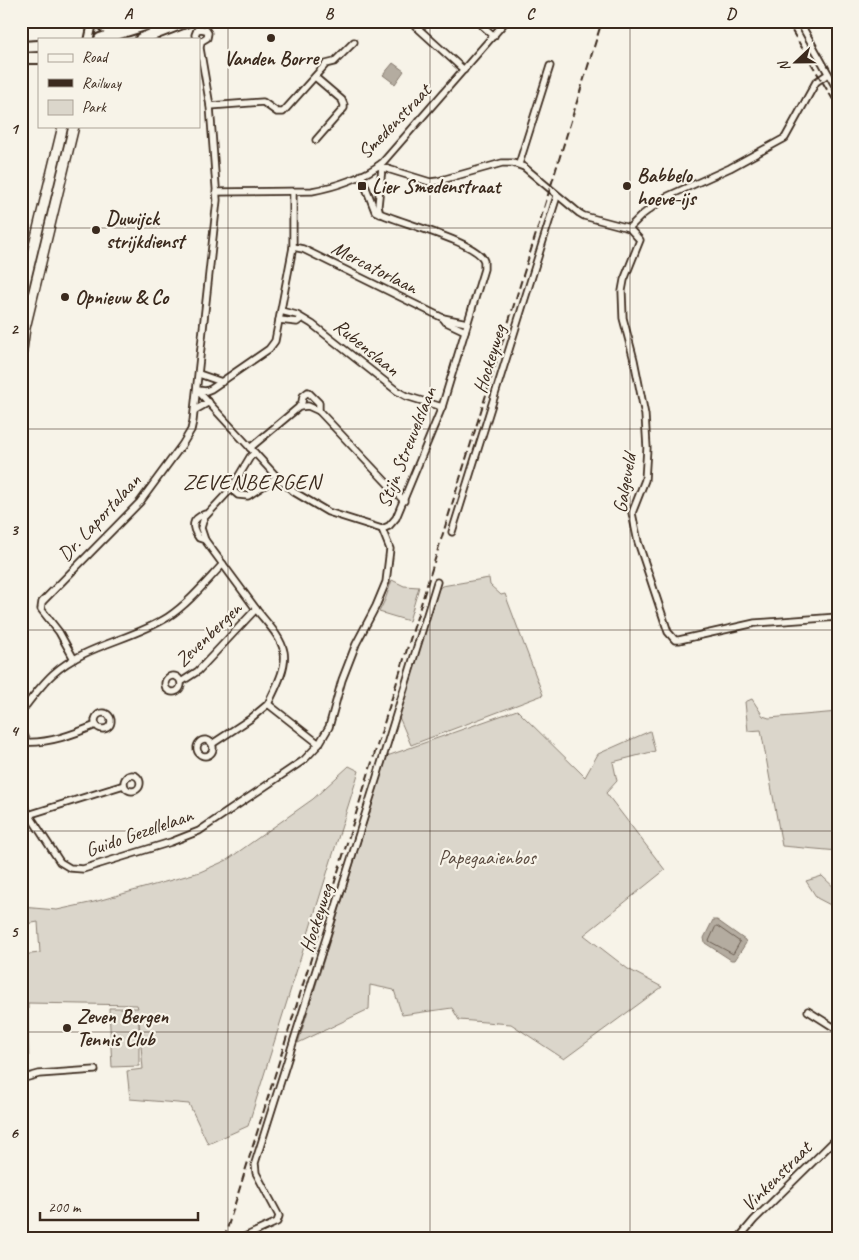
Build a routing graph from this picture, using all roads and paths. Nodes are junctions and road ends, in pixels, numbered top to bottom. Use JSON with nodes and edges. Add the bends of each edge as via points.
{"nodes":[{"id":1,"x":93,"y":21,"type":"edge"},
{"id":2,"x":97,"y":21,"type":"edge"},
{"id":3,"x":158,"y":21,"type":"edge"},
{"id":4,"x":188,"y":21,"type":"edge"},
{"id":5,"x":410,"y":21,"type":"edge"},
{"id":6,"x":478,"y":21,"type":"edge"},
{"id":7,"x":506,"y":21,"type":"edge"},
{"id":8,"x":799,"y":21,"type":"edge"},
{"id":9,"x":124,"y":32,"type":"junction"},
{"id":10,"x":494,"y":36,"type":"junction"},
{"id":11,"x":89,"y":38,"type":"edge"},
{"id":12,"x":103,"y":38,"type":"edge"},
{"id":13,"x":144,"y":38,"type":"edge"},
{"id":14,"x":354,"y":42,"type":"dead end"},
{"id":15,"x":38,"y":46,"type":"edge"},
{"id":16,"x":21,"y":47,"type":"edge"},
{"id":17,"x":200,"y":48,"type":"edge"},
{"id":18,"x":21,"y":58,"type":"edge"},
{"id":19,"x":38,"y":58,"type":"edge"},
{"id":20,"x":550,"y":66,"type":"dead end"},
{"id":21,"x":464,"y":70,"type":"junction"},
{"id":22,"x":828,"y":74,"type":"junction"},
{"id":23,"x":315,"y":77,"type":"junction"},
{"id":24,"x":838,"y":91,"type":"edge"},
{"id":25,"x":210,"y":106,"type":"junction"},
{"id":26,"x":63,"y":128,"type":"edge"},
{"id":27,"x":74,"y":128,"type":"edge"},
{"id":28,"x":316,"y":140,"type":"dead end"},
{"id":29,"x":519,"y":164,"type":"junction"},
{"id":30,"x":380,"y":167,"type":"junction"},
{"id":31,"x":361,"y":175,"type":"junction"},
{"id":32,"x":216,"y":192,"type":"junction"},
{"id":33,"x":293,"y":192,"type":"junction"},
{"id":34,"x":557,"y":196,"type":"junction"},
{"id":35,"x":380,"y":214,"type":"junction"},
{"id":36,"x":629,"y":228,"type":"junction"},
{"id":37,"x":34,"y":247,"type":"junction"},
{"id":38,"x":292,"y":247,"type":"junction"},
{"id":39,"x":44,"y":251,"type":"junction"},
{"id":40,"x":21,"y":299,"type":"edge"},
{"id":41,"x":281,"y":311,"type":"junction"},
{"id":42,"x":443,"y":318,"type":"junction"},
{"id":43,"x":301,"y":319,"type":"junction"},
{"id":44,"x":279,"y":320,"type":"junction"},
{"id":45,"x":467,"y":323,"type":"junction"},
{"id":46,"x":465,"y":331,"type":"junction"},
{"id":47,"x":21,"y":357,"type":"edge"},
{"id":48,"x":199,"y":374,"type":"junction"},
{"id":49,"x":222,"y":382,"type":"junction"},
{"id":50,"x":197,"y":390,"type":"junction"},
{"id":51,"x":209,"y":402,"type":"junction"},
{"id":52,"x":299,"y":407,"type":"junction"},
{"id":53,"x":442,"y":407,"type":"junction"},
{"id":54,"x":195,"y":410,"type":"junction"},
{"id":55,"x":319,"y":411,"type":"junction"},
{"id":56,"x":253,"y":450,"type":"junction"},
{"id":57,"x":278,"y":477,"type":"junction"},
{"id":58,"x":230,"y":488,"type":"junction"},
{"id":59,"x":404,"y":501,"type":"junction"},
{"id":60,"x":382,"y":529,"type":"junction"},
{"id":61,"x":452,"y":532,"type":"dead end"},
{"id":62,"x":223,"y":564,"type":"junction"},
{"id":63,"x":437,"y":582,"type":"dead end"},
{"id":64,"x":256,"y":609,"type":"junction"},
{"id":65,"x":838,"y":617,"type":"edge"},
{"id":66,"x":74,"y":659,"type":"junction"},
{"id":67,"x":181,"y":682,"type":"dead end"},
{"id":68,"x":268,"y":704,"type":"junction"},
{"id":69,"x":21,"y":712,"type":"edge"},
{"id":70,"x":96,"y":725,"type":"dead end"},
{"id":71,"x":21,"y":730,"type":"edge"},
{"id":72,"x":23,"y":744,"type":"edge"},
{"id":73,"x":212,"y":744,"type":"dead end"},
{"id":74,"x":319,"y":744,"type":"junction"},
{"id":75,"x":124,"y":785,"type":"dead end"},
{"id":76,"x":21,"y":802,"type":"edge"},
{"id":77,"x":28,"y":815,"type":"junction"},
{"id":78,"x":808,"y":1011,"type":"dead end"},
{"id":79,"x":838,"y":1030,"type":"edge"},
{"id":80,"x":95,"y":1070,"type":"dead end"},
{"id":81,"x":21,"y":1079,"type":"edge"},
{"id":82,"x":838,"y":1137,"type":"edge"},
{"id":83,"x":240,"y":1239,"type":"edge"},
{"id":84,"x":738,"y":1239,"type":"edge"}],
"edges":[{"from":1,"to":11,"type":"street"},
{"from":2,"to":9,"type":"street","via":[[108,31]]},
{"from":3,"to":9,"type":"highway"},
{"from":4,"to":13,"type":"highway"},
{"from":5,"to":21,"type":"street"},
{"from":6,"to":10,"type":"street"},
{"from":7,"to":10,"type":"street","name":"Smedenstraat"},
{"from":8,"to":22,"type":"street"},
{"from":9,"to":12,"type":"highway"},
{"from":10,"to":21,"type":"street","name":"Smedenstraat"},
{"from":14,"to":23,"type":"street"},
{"from":15,"to":16,"type":"highway"},
{"from":17,"to":25,"type":"street","name":"Dr. Laportalaan"},
{"from":18,"to":19,"type":"highway"},
{"from":20,"to":29,"type":"street"},
{"from":21,"to":30,"type":"street","name":"Smedenstraat"},
{"from":22,"to":24,"type":"street"},
{"from":22,"to":36,"type":"street","via":[[816,82],[785,138],[666,197]]},
{"from":23,"to":25,"type":"street","via":[[283,112],[277,112],[262,102]]},
{"from":23,"to":28,"type":"street","via":[[344,105]]},
{"from":25,"to":32,"type":"street","name":"Dr. Laportalaan"},
{"from":26,"to":37,"type":"main road"},
{"from":27,"to":39,"type":"main road"},
{"from":29,"to":30,"type":"street","via":[[502,163],[430,182]]},
{"from":29,"to":34,"type":"street"},
{"from":30,"to":31,"type":"street","name":"Smedenstraat"},
{"from":30,"to":35,"type":"street"},
{"from":31,"to":33,"type":"street","name":"Smedenstraat","via":[[322,189]]},
{"from":31,"to":35,"type":"street","via":[[375,211]]},
{"from":32,"to":33,"type":"street","name":"Smedenstraat"},
{"from":32,"to":48,"type":"street","name":"Dr. Laportalaan"},
{"from":33,"to":38,"type":"street"},
{"from":34,"to":36,"type":"street","via":[[584,216]]},
{"from":34,"to":61,"type":"street","name":"Hockeyweg"},
{"from":35,"to":45,"type":"street","name":"Stijn Streuvelslaan","via":[[452,240],[484,260]]},
{"from":36,"to":65,"type":"street","name":"Galgeveld","via":[[640,240],[623,285],[623,318],[645,415],[648,448],[644,480],[632,513],[638,542],[668,632],[679,640],[755,623]]},
{"from":37,"to":39,"type":"main road","via":[[42,246]]},
{"from":37,"to":40,"type":"main road"},
{"from":38,"to":41,"type":"street"},
{"from":38,"to":42,"type":"street","name":"Mercatorlaan","via":[[303,249]]},
{"from":39,"to":47,"type":"main road"},
{"from":41,"to":43,"type":"street","name":"Rubenslaan"},
{"from":41,"to":44,"type":"street"},
{"from":42,"to":45,"type":"street","name":"Mercatorlaan"},
{"from":42,"to":46,"type":"street","name":"Mercatorlaan"},
{"from":43,"to":44,"type":"street","via":[[297,322]]},
{"from":43,"to":53,"type":"street","name":"Rubenslaan","via":[[312,324],[397,391]]},
{"from":44,"to":49,"type":"street","via":[[275,341],[269,349]]},
{"from":45,"to":46,"type":"street","name":"Stijn Streuvelslaan"},
{"from":46,"to":53,"type":"street","name":"Stijn Streuvelslaan"},
{"from":48,"to":49,"type":"street"},
{"from":48,"to":50,"type":"street","name":"Dr. Laportalaan"},
{"from":49,"to":50,"type":"street","via":[[206,391]]},
{"from":50,"to":51,"type":"street"},
{"from":50,"to":54,"type":"street","name":"Dr. Laportalaan"},
{"from":51,"to":54,"type":"street"},
{"from":51,"to":56,"type":"street"},
{"from":52,"to":55,"type":"street","via":[[308,406]]},
{"from":52,"to":55,"type":"street","name":"Zevenbergen","via":[[308,392],[319,402]]},
{"from":52,"to":56,"type":"street","name":"Zevenbergen"},
{"from":53,"to":59,"type":"street","name":"Stijn Streuvelslaan"},
{"from":54,"to":66,"type":"street","name":"Dr. Laportalaan","via":[[186,439],[140,502],[42,602],[41,609]]},
{"from":55,"to":59,"type":"street"},
{"from":56,"to":57,"type":"street"},
{"from":56,"to":58,"type":"street","name":"Zevenbergen"},
{"from":57,"to":58,"type":"street","via":[[248,496],[238,495]]},
{"from":57,"to":60,"type":"street","via":[[294,492],[321,508],[342,518]]},
{"from":58,"to":62,"type":"street","name":"Zevenbergen","via":[[207,514],[201,528],[205,540]]},
{"from":59,"to":60,"type":"street","name":"Stijn Streuvelslaan","via":[[396,518]]},
{"from":60,"to":74,"type":"street","name":"Stijn Streuvelslaan","via":[[390,549],[386,582],[356,644],[329,727]]},
{"from":62,"to":64,"type":"street","name":"Zevenbergen"},
{"from":62,"to":66,"type":"street","via":[[167,618]]},
{"from":63,"to":83,"type":"street","name":"Hockeyweg","via":[[255,1163],[256,1173],[278,1219]]},
{"from":64,"to":67,"type":"street","name":"Zevenbergen","via":[[198,671]]},
{"from":64,"to":68,"type":"street","name":"Zevenbergen","via":[[278,638],[284,653],[284,664]]},
{"from":66,"to":69,"type":"street","via":[[52,674]]},
{"from":68,"to":73,"type":"street","name":"Zevenbergen"},
{"from":68,"to":74,"type":"street"},
{"from":70,"to":72,"type":"street","via":[[72,734]]},
{"from":71,"to":72,"type":"street","via":[[25,737]]},
{"from":74,"to":77,"type":"street","name":"Guido Gezellelaan","via":[[304,760],[199,831],[84,869],[70,868],[60,862]]},
{"from":75,"to":77,"type":"street"},
{"from":76,"to":77,"type":"street","name":"Guido Gezellelaan"},
{"from":78,"to":79,"type":"street"},
{"from":80,"to":81,"type":"street","via":[[39,1074]]},
{"from":82,"to":84,"type":"street","name":"Vinkenstraat"}]}
